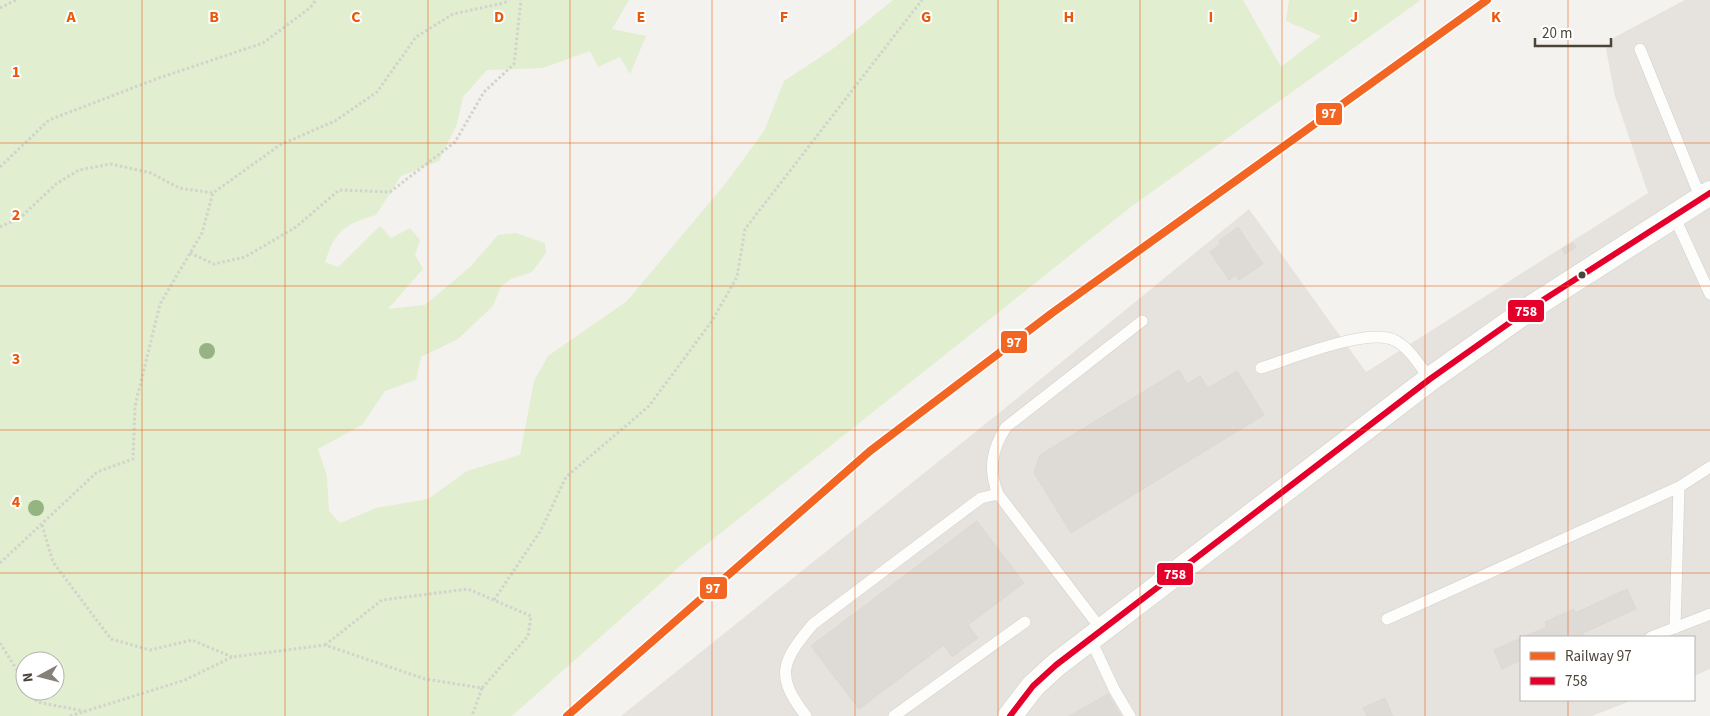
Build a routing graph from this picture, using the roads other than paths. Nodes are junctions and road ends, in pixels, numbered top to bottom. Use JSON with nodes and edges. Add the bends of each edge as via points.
{"nodes":[{"id":1,"x":1640,"y":49,"type":"dead end"},
{"id":2,"x":1705,"y":196,"type":"edge"},
{"id":3,"x":1674,"y":216,"type":"junction"},
{"id":4,"x":1710,"y":294,"type":"edge"},
{"id":5,"x":1142,"y":321,"type":"dead end"},
{"id":6,"x":1261,"y":368,"type":"dead end"},
{"id":7,"x":1430,"y":379,"type":"junction"},
{"id":8,"x":1710,"y":467,"type":"edge"},
{"id":9,"x":1679,"y":487,"type":"junction"},
{"id":10,"x":998,"y":494,"type":"junction"},
{"id":11,"x":1710,"y":614,"type":"edge"},
{"id":12,"x":1387,"y":619,"type":"dead end"},
{"id":13,"x":1025,"y":622,"type":"dead end"},
{"id":14,"x":1675,"y":628,"type":"junction"},
{"id":15,"x":1096,"y":634,"type":"junction"},
{"id":16,"x":1654,"y":636,"type":"edge"},
{"id":17,"x":806,"y":716,"type":"edge"},
{"id":18,"x":894,"y":716,"type":"edge"},
{"id":19,"x":1010,"y":716,"type":"edge"},
{"id":20,"x":1130,"y":716,"type":"edge"}],
"edges":[{"from":1,"to":2,"type":"lane"},
{"from":2,"to":3,"type":"street"},
{"from":3,"to":4,"type":"lane"},
{"from":3,"to":7,"type":"street","via":[[1529,308]]},
{"from":5,"to":10,"type":"lane","via":[[1006,427],[995,444],[992,478]]},
{"from":6,"to":7,"type":"lane","via":[[1338,343],[1373,336],[1394,339]]},
{"from":7,"to":15,"type":"street"},
{"from":8,"to":9,"type":"lane"},
{"from":9,"to":12,"type":"lane"},
{"from":9,"to":14,"type":"lane"},
{"from":10,"to":15,"type":"lane"},
{"from":10,"to":17,"type":"lane","via":[[981,498],[813,624],[786,661],[790,695]]},
{"from":11,"to":14,"type":"lane"},
{"from":13,"to":18,"type":"lane"},
{"from":14,"to":16,"type":"lane"},
{"from":15,"to":19,"type":"street","via":[[1033,686]]},
{"from":15,"to":20,"type":"lane","via":[[1114,690]]}]}
